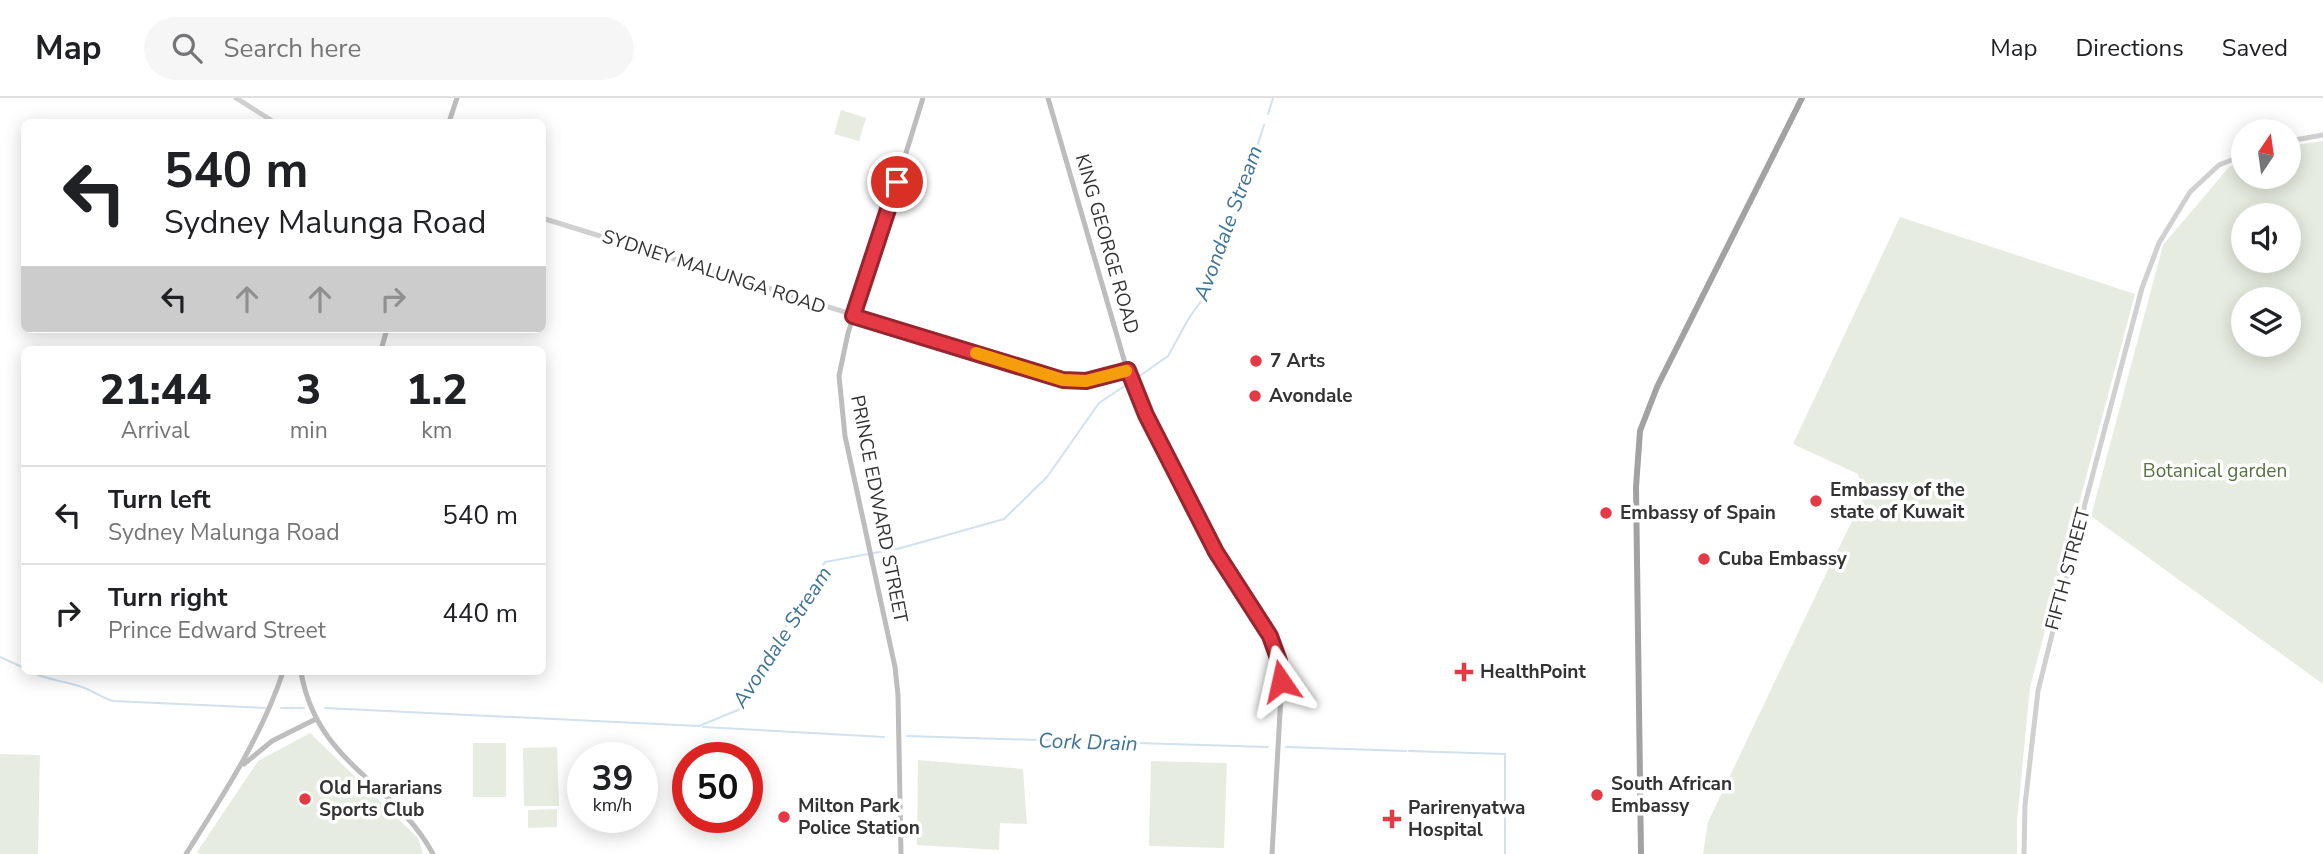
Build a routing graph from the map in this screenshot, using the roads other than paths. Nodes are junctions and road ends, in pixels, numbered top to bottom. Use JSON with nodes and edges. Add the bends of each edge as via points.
{"nodes":[{"id":1,"x":236,"y":98,"type":"edge"},
{"id":2,"x":457,"y":98,"type":"edge"},
{"id":3,"x":923,"y":98,"type":"edge"},
{"id":4,"x":1048,"y":98,"type":"edge"},
{"id":5,"x":1802,"y":98,"type":"edge"},
{"id":6,"x":269,"y":119,"type":"edge"},
{"id":7,"x":450,"y":119,"type":"edge"},
{"id":8,"x":2323,"y":135,"type":"edge"},
{"id":9,"x":2301,"y":139,"type":"edge"},
{"id":10,"x":2231,"y":160,"type":"edge"},
{"id":11,"x":546,"y":219,"type":"edge"},
{"id":12,"x":853,"y":316,"type":"junction"},
{"id":13,"x":1128,"y":370,"type":"junction"},
{"id":14,"x":282,"y":675,"type":"edge"},
{"id":15,"x":302,"y":675,"type":"edge"},
{"id":16,"x":316,"y":719,"type":"junction"},
{"id":17,"x":240,"y":769,"type":"junction"},
{"id":18,"x":186,"y":854,"type":"edge"},
{"id":19,"x":433,"y":854,"type":"edge"},
{"id":20,"x":901,"y":854,"type":"edge"},
{"id":21,"x":1272,"y":854,"type":"edge"},
{"id":22,"x":1642,"y":854,"type":"edge"},
{"id":23,"x":2024,"y":854,"type":"edge"}],
"edges":[{"from":1,"to":6,"type":"street"},
{"from":2,"to":7,"type":"main road"},
{"from":3,"to":12,"type":"main road","name":"PRINCE EDWARD STREET"},
{"from":4,"to":13,"type":"main road","name":"KING GEORGE ROAD"},
{"from":5,"to":22,"type":"highway","via":[[1657,387],[1640,430],[1636,486]]},
{"from":8,"to":9,"type":"street"},
{"from":10,"to":23,"type":"street","name":"FIFTH STREET","via":[[2219,165],[2190,192],[2159,243],[2142,288],[2038,691]]},
{"from":11,"to":12,"type":"street","name":"SYDNEY MALUNGA ROAD"},
{"from":12,"to":13,"type":"street","name":"SYDNEY MALUNGA ROAD","via":[[1063,380],[1086,381]]},
{"from":12,"to":20,"type":"main road","name":"PRINCE EDWARD STREET","via":[[839,390],[897,687]]},
{"from":13,"to":21,"type":"main road","name":"KING GEORGE ROAD","via":[[1216,552],[1275,649],[1281,681]]},
{"from":14,"to":17,"type":"main road"},
{"from":15,"to":16,"type":"main road"},
{"from":16,"to":17,"type":"main road","via":[[272,741]]},
{"from":16,"to":19,"type":"main road","via":[[342,756],[414,825]]},
{"from":17,"to":18,"type":"main road"}]}
